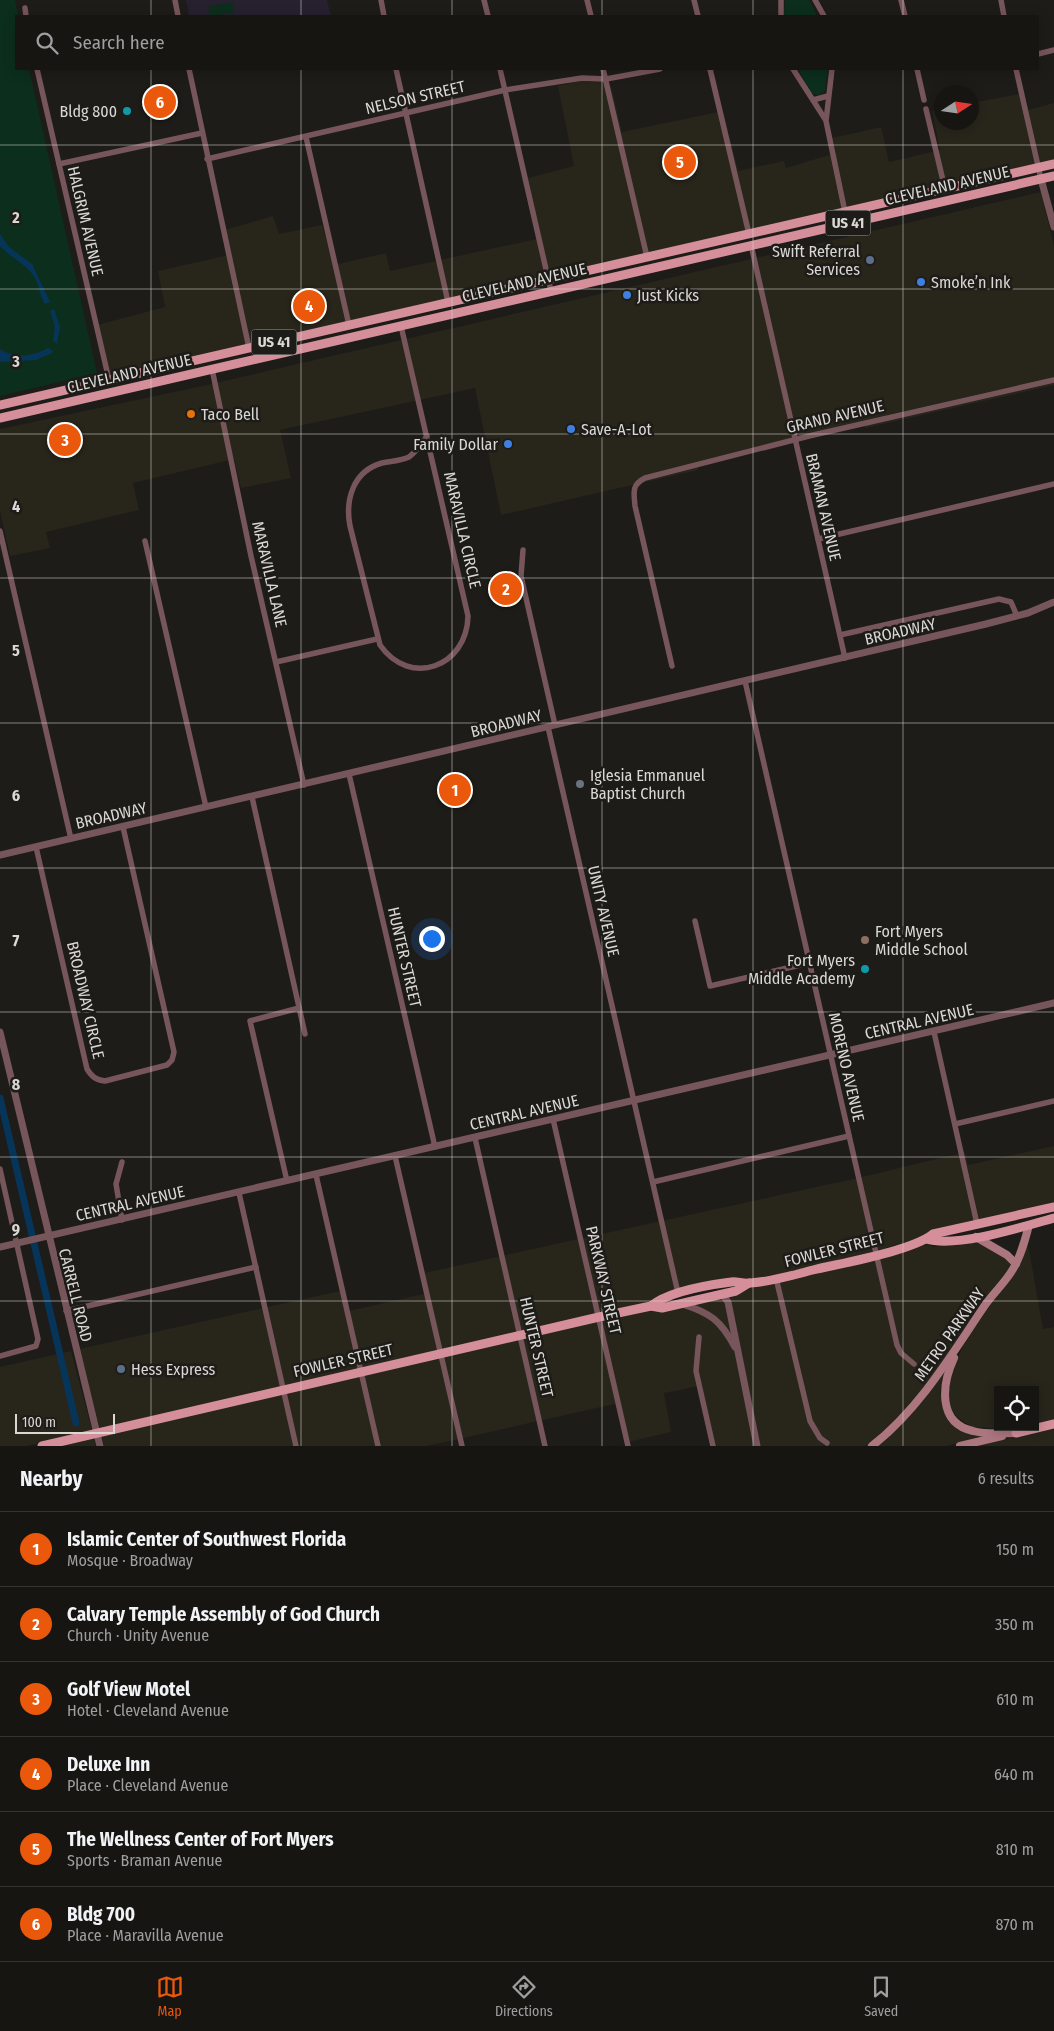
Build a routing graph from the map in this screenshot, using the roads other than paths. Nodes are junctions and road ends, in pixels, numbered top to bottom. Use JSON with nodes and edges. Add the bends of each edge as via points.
{"nodes":[{"id":1,"x":175,"y":0,"type":"edge"},
{"id":2,"x":381,"y":0,"type":"edge"},
{"id":3,"x":484,"y":0,"type":"edge"},
{"id":4,"x":587,"y":0,"type":"edge"},
{"id":5,"x":694,"y":0,"type":"edge"},
{"id":6,"x":781,"y":0,"type":"edge"},
{"id":7,"x":815,"y":0,"type":"edge"},
{"id":8,"x":901,"y":0,"type":"edge"},
{"id":9,"x":1001,"y":0,"type":"edge"},
{"id":10,"x":25,"y":8,"type":"dead end"},
{"id":11,"x":26,"y":15,"type":"edge"},
{"id":12,"x":178,"y":15,"type":"edge"},
{"id":13,"x":384,"y":15,"type":"edge"},
{"id":14,"x":488,"y":15,"type":"edge"},
{"id":15,"x":591,"y":15,"type":"edge"},
{"id":16,"x":698,"y":15,"type":"edge"},
{"id":17,"x":781,"y":15,"type":"edge"},
{"id":18,"x":823,"y":15,"type":"edge"},
{"id":19,"x":903,"y":15,"type":"edge"},
{"id":20,"x":1004,"y":15,"type":"edge"},
{"id":21,"x":1054,"y":50,"type":"edge"},
{"id":22,"x":1039,"y":54,"type":"edge"},
{"id":23,"x":38,"y":70,"type":"edge"},
{"id":24,"x":189,"y":70,"type":"edge"},
{"id":25,"x":396,"y":70,"type":"edge"},
{"id":26,"x":500,"y":70,"type":"edge"},
{"id":27,"x":603,"y":70,"type":"edge"},
{"id":28,"x":655,"y":70,"type":"edge"},
{"id":29,"x":710,"y":70,"type":"edge"},
{"id":30,"x":794,"y":70,"type":"edge"},
{"id":31,"x":832,"y":70,"type":"edge"},
{"id":32,"x":917,"y":70,"type":"edge"},
{"id":33,"x":1016,"y":70,"type":"edge"},
{"id":34,"x":606,"y":79,"type":"junction"},
{"id":35,"x":505,"y":90,"type":"junction"},
{"id":36,"x":828,"y":96,"type":"junction"},
{"id":37,"x":813,"y":100,"type":"junction"},
{"id":38,"x":924,"y":100,"type":"dead end"},
{"id":39,"x":926,"y":109,"type":"dead end"},
{"id":40,"x":406,"y":113,"type":"junction"},
{"id":41,"x":826,"y":121,"type":"junction"},
{"id":42,"x":202,"y":133,"type":"junction"},
{"id":43,"x":306,"y":136,"type":"junction"},
{"id":44,"x":207,"y":160,"type":"junction"},
{"id":45,"x":59,"y":164,"type":"junction"},
{"id":46,"x":1054,"y":164,"type":"edge"},
{"id":47,"x":1038,"y":167,"type":"junction"},
{"id":48,"x":1054,"y":176,"type":"edge"},
{"id":49,"x":1041,"y":179,"type":"junction"},
{"id":50,"x":944,"y":189,"type":"junction"},
{"id":51,"x":845,"y":212,"type":"junction"},
{"id":52,"x":1054,"y":227,"type":"edge"},
{"id":53,"x":775,"y":228,"type":"junction"},
{"id":54,"x":749,"y":234,"type":"junction"},
{"id":55,"x":751,"y":245,"type":"junction"},
{"id":56,"x":724,"y":251,"type":"junction"},
{"id":57,"x":647,"y":257,"type":"junction"},
{"id":58,"x":548,"y":279,"type":"junction"},
{"id":59,"x":550,"y":291,"type":"junction"},
{"id":60,"x":448,"y":302,"type":"junction"},
{"id":61,"x":349,"y":325,"type":"junction"},
{"id":62,"x":401,"y":326,"type":"junction"},
{"id":63,"x":249,"y":348,"type":"junction"},
{"id":64,"x":237,"y":351,"type":"junction"},
{"id":65,"x":212,"y":369,"type":"junction"},
{"id":66,"x":109,"y":380,"type":"junction"},
{"id":67,"x":1054,"y":380,"type":"edge"},
{"id":68,"x":83,"y":398,"type":"junction"},
{"id":69,"x":0,"y":405,"type":"edge"},
{"id":70,"x":0,"y":418,"type":"edge"},
{"id":71,"x":427,"y":436,"type":"junction"},
{"id":72,"x":795,"y":440,"type":"junction"},
{"id":73,"x":1054,"y":484,"type":"edge"},
{"id":74,"x":0,"y":531,"type":"edge"},
{"id":75,"x":818,"y":538,"type":"junction"},
{"id":76,"x":145,"y":542,"type":"dead end"},
{"id":77,"x":523,"y":550,"type":"dead end"},
{"id":78,"x":1054,"y":602,"type":"edge"},
{"id":79,"x":1017,"y":616,"type":"junction"},
{"id":80,"x":840,"y":635,"type":"junction"},
{"id":81,"x":377,"y":639,"type":"junction"},
{"id":82,"x":845,"y":658,"type":"junction"},
{"id":83,"x":276,"y":662,"type":"junction"},
{"id":84,"x":672,"y":666,"type":"dead end"},
{"id":85,"x":745,"y":681,"type":"junction"},
{"id":86,"x":551,"y":726,"type":"junction"},
{"id":87,"x":349,"y":774,"type":"junction"},
{"id":88,"x":304,"y":785,"type":"junction"},
{"id":89,"x":252,"y":797,"type":"junction"},
{"id":90,"x":206,"y":807,"type":"junction"},
{"id":91,"x":123,"y":827,"type":"junction"},
{"id":92,"x":71,"y":839,"type":"junction"},
{"id":93,"x":36,"y":847,"type":"junction"},
{"id":94,"x":0,"y":855,"type":"edge"},
{"id":95,"x":694,"y":921,"type":"dead end"},
{"id":96,"x":809,"y":963,"type":"junction"},
{"id":97,"x":1054,"y":1003,"type":"edge"},
{"id":98,"x":299,"y":1008,"type":"junction"},
{"id":99,"x":0,"y":1032,"type":"edge"},
{"id":100,"x":934,"y":1032,"type":"junction"},
{"id":101,"x":305,"y":1034,"type":"dead end"},
{"id":102,"x":831,"y":1056,"type":"junction"},
{"id":103,"x":635,"y":1101,"type":"junction"},
{"id":104,"x":1054,"y":1101,"type":"edge"},
{"id":105,"x":553,"y":1119,"type":"junction"},
{"id":106,"x":955,"y":1124,"type":"junction"},
{"id":107,"x":849,"y":1136,"type":"junction"},
{"id":108,"x":475,"y":1138,"type":"junction"},
{"id":109,"x":435,"y":1147,"type":"junction"},
{"id":110,"x":396,"y":1156,"type":"junction"},
{"id":111,"x":122,"y":1162,"type":"dead end"},
{"id":112,"x":0,"y":1169,"type":"edge"},
{"id":113,"x":316,"y":1175,"type":"junction"},
{"id":114,"x":287,"y":1182,"type":"junction"},
{"id":115,"x":653,"y":1182,"type":"junction"},
{"id":116,"x":239,"y":1193,"type":"junction"},
{"id":117,"x":1054,"y":1207,"type":"edge"},
{"id":118,"x":1043,"y":1210,"type":"junction"},
{"id":119,"x":1054,"y":1218,"type":"edge"},
{"id":120,"x":122,"y":1220,"type":"junction"},
{"id":121,"x":977,"y":1224,"type":"junction"},
{"id":122,"x":1029,"y":1225,"type":"junction"},
{"id":123,"x":44,"y":1237,"type":"junction"},
{"id":124,"x":976,"y":1237,"type":"junction"},
{"id":125,"x":926,"y":1240,"type":"junction"},
{"id":126,"x":936,"y":1242,"type":"junction"},
{"id":127,"x":16,"y":1243,"type":"junction"},
{"id":128,"x":0,"y":1247,"type":"edge"},
{"id":129,"x":876,"y":1255,"type":"junction"},
{"id":130,"x":1016,"y":1264,"type":"junction"},
{"id":131,"x":256,"y":1266,"type":"junction"},
{"id":132,"x":776,"y":1278,"type":"junction"},
{"id":133,"x":749,"y":1284,"type":"junction"},
{"id":134,"x":716,"y":1285,"type":"junction"},
{"id":135,"x":678,"y":1293,"type":"junction"},
{"id":136,"x":722,"y":1294,"type":"junction"},
{"id":137,"x":680,"y":1303,"type":"junction"},
{"id":138,"x":652,"y":1306,"type":"junction"},
{"id":139,"x":66,"y":1311,"type":"junction"},
{"id":140,"x":599,"y":1317,"type":"junction"},
{"id":141,"x":520,"y":1335,"type":"junction"},
{"id":142,"x":699,"y":1337,"type":"dead end"},
{"id":143,"x":959,"y":1344,"type":"junction"},
{"id":144,"x":441,"y":1354,"type":"junction"},
{"id":145,"x":739,"y":1354,"type":"junction"},
{"id":146,"x":0,"y":1356,"type":"edge"},
{"id":147,"x":914,"y":1364,"type":"dead end"},
{"id":148,"x":361,"y":1372,"type":"junction"},
{"id":149,"x":284,"y":1389,"type":"junction"},
{"id":150,"x":1054,"y":1424,"type":"edge"},
{"id":151,"x":97,"y":1433,"type":"junction"},
{"id":152,"x":1016,"y":1433,"type":"junction"},
{"id":153,"x":827,"y":1444,"type":"dead end"},
{"id":154,"x":42,"y":1446,"type":"edge"},
{"id":155,"x":100,"y":1446,"type":"edge"},
{"id":156,"x":296,"y":1446,"type":"edge"},
{"id":157,"x":378,"y":1446,"type":"edge"},
{"id":158,"x":462,"y":1446,"type":"edge"},
{"id":159,"x":545,"y":1446,"type":"edge"},
{"id":160,"x":628,"y":1446,"type":"edge"},
{"id":161,"x":713,"y":1446,"type":"edge"},
{"id":162,"x":757,"y":1446,"type":"edge"},
{"id":163,"x":872,"y":1446,"type":"edge"},
{"id":164,"x":960,"y":1446,"type":"edge"}],
"edges":[{"from":1,"to":12,"type":"street"},
{"from":2,"to":13,"type":"street"},
{"from":3,"to":14,"type":"street"},
{"from":4,"to":15,"type":"street"},
{"from":5,"to":16,"type":"street"},
{"from":6,"to":17,"type":"street"},
{"from":7,"to":18,"type":"street"},
{"from":8,"to":19,"type":"street"},
{"from":9,"to":20,"type":"street"},
{"from":10,"to":11,"type":"street"},
{"from":21,"to":22,"type":"street"},
{"from":23,"to":45,"type":"street","name":"HALGRIM AVENUE"},
{"from":24,"to":42,"type":"street"},
{"from":25,"to":40,"type":"street"},
{"from":26,"to":35,"type":"street"},
{"from":27,"to":34,"type":"street"},
{"from":28,"to":34,"type":"street","name":"NELSON STREET"},
{"from":29,"to":54,"type":"street"},
{"from":30,"to":37,"type":"street"},
{"from":31,"to":36,"type":"street"},
{"from":32,"to":38,"type":"street"},
{"from":33,"to":47,"type":"street"},
{"from":34,"to":35,"type":"street","name":"NELSON STREET","via":[[582,78]]},
{"from":34,"to":57,"type":"street"},
{"from":35,"to":40,"type":"street","name":"NELSON STREET"},
{"from":35,"to":58,"type":"street"},
{"from":36,"to":37,"type":"street"},
{"from":36,"to":41,"type":"street"},
{"from":37,"to":41,"type":"street"},
{"from":39,"to":50,"type":"street"},
{"from":40,"to":43,"type":"street","name":"NELSON STREET"},
{"from":40,"to":60,"type":"street"},
{"from":41,"to":51,"type":"street"},
{"from":42,"to":44,"type":"street"},
{"from":42,"to":45,"type":"street"},
{"from":43,"to":44,"type":"street","name":"NELSON STREET"},
{"from":43,"to":61,"type":"street"},
{"from":44,"to":63,"type":"street"},
{"from":45,"to":66,"type":"street","name":"HALGRIM AVENUE"},
{"from":46,"to":47,"type":"main road","name":"CLEVELAND AVENUE","number":"US 41"},
{"from":47,"to":49,"type":"street"},
{"from":47,"to":50,"type":"main road","name":"CLEVELAND AVENUE","number":"US 41"},
{"from":48,"to":49,"type":"main road","name":"CLEVELAND AVENUE","number":"US 41"},
{"from":49,"to":52,"type":"street"},
{"from":49,"to":55,"type":"main road","name":"CLEVELAND AVENUE","number":"US 41"},
{"from":50,"to":51,"type":"main road","name":"CLEVELAND AVENUE","number":"US 41"},
{"from":51,"to":53,"type":"main road","name":"CLEVELAND AVENUE","number":"US 41"},
{"from":53,"to":54,"type":"main road","name":"CLEVELAND AVENUE","number":"US 41"},
{"from":53,"to":55,"type":"main road"},
{"from":54,"to":56,"type":"main road"},
{"from":54,"to":57,"type":"main road","name":"CLEVELAND AVENUE","number":"US 41"},
{"from":55,"to":56,"type":"main road","name":"CLEVELAND AVENUE","number":"US 41"},
{"from":55,"to":72,"type":"street","name":"BRAMAN AVENUE"},
{"from":56,"to":59,"type":"main road","name":"CLEVELAND AVENUE","number":"US 41"},
{"from":57,"to":58,"type":"main road","name":"CLEVELAND AVENUE","number":"US 41"},
{"from":58,"to":59,"type":"street"},
{"from":58,"to":60,"type":"main road","name":"CLEVELAND AVENUE","number":"US 41"},
{"from":59,"to":62,"type":"main road","name":"CLEVELAND AVENUE","number":"US 41"},
{"from":60,"to":61,"type":"main road","name":"CLEVELAND AVENUE","number":"US 41"},
{"from":61,"to":63,"type":"main road","name":"CLEVELAND AVENUE","number":"US 41"},
{"from":62,"to":65,"type":"main road","name":"CLEVELAND AVENUE","number":"US 41"},
{"from":62,"to":71,"type":"street","name":"MARAVILLA CIRCLE"},
{"from":63,"to":64,"type":"main road","name":"CLEVELAND AVENUE","number":"US 41"},
{"from":64,"to":65,"type":"main road"},
{"from":64,"to":66,"type":"main road","name":"CLEVELAND AVENUE","number":"US 41"},
{"from":65,"to":68,"type":"main road","name":"CLEVELAND AVENUE","number":"US 41"},
{"from":65,"to":83,"type":"street","name":"MARAVILLA LANE"},
{"from":66,"to":68,"type":"main road","via":[[97,392]]},
{"from":66,"to":69,"type":"main road","name":"CLEVELAND AVENUE","number":"US 41"},
{"from":67,"to":72,"type":"street","name":"GRAND AVENUE"},
{"from":68,"to":70,"type":"main road","name":"CLEVELAND AVENUE","number":"US 41"},
{"from":71,"to":81,"type":"street","name":"MARAVILLA CIRCLE","via":[[410,456],[367,470],[355,484],[348,502],[350,526]]},
{"from":71,"to":81,"type":"street","name":"MARAVILLA CIRCLE","via":[[467,608],[466,632],[460,647],[449,658],[436,666],[421,668],[395,660]]},
{"from":72,"to":75,"type":"street","name":"BRAMAN AVENUE"},
{"from":72,"to":84,"type":"street","name":"GRAND AVENUE","via":[[645,478],[633,489]]},
{"from":73,"to":75,"type":"street"},
{"from":74,"to":92,"type":"street"},
{"from":75,"to":80,"type":"street","name":"BRAMAN AVENUE"},
{"from":76,"to":90,"type":"street"},
{"from":77,"to":86,"type":"street","name":"UNITY AVENUE","via":[[521,576]]},
{"from":78,"to":79,"type":"street","name":"BROADWAY"},
{"from":79,"to":80,"type":"street","name":"BROADWAY","via":[[1011,602],[999,600]]},
{"from":79,"to":82,"type":"street","name":"BROADWAY"},
{"from":80,"to":82,"type":"street","name":"BRAMAN AVENUE"},
{"from":81,"to":83,"type":"street"},
{"from":82,"to":85,"type":"street","name":"BROADWAY"},
{"from":83,"to":88,"type":"street","name":"MARAVILLA LANE"},
{"from":85,"to":86,"type":"street","name":"BROADWAY"},
{"from":85,"to":96,"type":"street","name":"MORENO AVENUE"},
{"from":86,"to":87,"type":"street","name":"BROADWAY"},
{"from":86,"to":103,"type":"street","name":"UNITY AVENUE"},
{"from":87,"to":88,"type":"street","name":"BROADWAY"},
{"from":87,"to":109,"type":"street","name":"HUNTER STREET"},
{"from":88,"to":89,"type":"street","name":"BROADWAY"},
{"from":89,"to":90,"type":"street","name":"BROADWAY"},
{"from":89,"to":98,"type":"street"},
{"from":90,"to":91,"type":"street","name":"BROADWAY"},
{"from":91,"to":92,"type":"street","name":"BROADWAY"},
{"from":91,"to":93,"type":"street","name":"BROADWAY CIRCLE","via":[[174,1052],[167,1065],[105,1081],[91,1076],[87,1069]]},
{"from":92,"to":93,"type":"street","name":"BROADWAY"},
{"from":93,"to":94,"type":"street","name":"BROADWAY"},
{"from":95,"to":96,"type":"street","via":[[710,986]]},
{"from":96,"to":102,"type":"street","name":"MORENO AVENUE"},
{"from":97,"to":100,"type":"street","name":"CENTRAL AVENUE"},
{"from":98,"to":101,"type":"street"},
{"from":98,"to":114,"type":"street","via":[[250,1021]]},
{"from":99,"to":123,"type":"street","name":"CARRELL ROAD"},
{"from":100,"to":102,"type":"street","name":"CENTRAL AVENUE"},
{"from":100,"to":106,"type":"street"},
{"from":102,"to":103,"type":"street","name":"CENTRAL AVENUE"},
{"from":102,"to":107,"type":"street","name":"MORENO AVENUE"},
{"from":103,"to":105,"type":"street","name":"CENTRAL AVENUE"},
{"from":103,"to":115,"type":"street","name":"UNITY AVENUE"},
{"from":104,"to":106,"type":"street"},
{"from":105,"to":108,"type":"street","name":"CENTRAL AVENUE"},
{"from":105,"to":140,"type":"street","name":"PARKWAY STREET"},
{"from":106,"to":121,"type":"street"},
{"from":107,"to":115,"type":"street"},
{"from":107,"to":129,"type":"street","name":"MORENO AVENUE"},
{"from":108,"to":109,"type":"street","name":"CENTRAL AVENUE"},
{"from":108,"to":141,"type":"street","name":"HUNTER STREET"},
{"from":109,"to":110,"type":"street","name":"CENTRAL AVENUE"},
{"from":110,"to":113,"type":"street","name":"CENTRAL AVENUE"},
{"from":110,"to":144,"type":"street"},
{"from":111,"to":120,"type":"street","via":[[116,1184]]},
{"from":112,"to":127,"type":"street"},
{"from":113,"to":114,"type":"street","name":"CENTRAL AVENUE"},
{"from":113,"to":148,"type":"street"},
{"from":114,"to":116,"type":"street","name":"CENTRAL AVENUE"},
{"from":115,"to":135,"type":"street","name":"UNITY AVENUE"},
{"from":116,"to":120,"type":"street","name":"CENTRAL AVENUE"},
{"from":116,"to":131,"type":"street"},
{"from":117,"to":118,"type":"main road","name":"FOWLER STREET"},
{"from":118,"to":121,"type":"main road","name":"FOWLER STREET"},
{"from":118,"to":122,"type":"main road"},
{"from":119,"to":122,"type":"main road","name":"FOWLER STREET"},
{"from":120,"to":123,"type":"street","name":"CENTRAL AVENUE"},
{"from":121,"to":125,"type":"main road","name":"FOWLER STREET","via":[[933,1234]]},
{"from":121,"to":126,"type":"main road","via":[[969,1232]]},
{"from":122,"to":124,"type":"main road","name":"FOWLER STREET"},
{"from":122,"to":130,"type":"main road","name":"METRO PARKWAY"},
{"from":123,"to":127,"type":"street","name":"CENTRAL AVENUE"},
{"from":123,"to":139,"type":"street","name":"CARRELL ROAD"},
{"from":124,"to":126,"type":"main road","name":"FOWLER STREET"},
{"from":124,"to":130,"type":"main road"},
{"from":125,"to":126,"type":"main road","name":"FOWLER STREET"},
{"from":125,"to":129,"type":"main road","name":"FOWLER STREET"},
{"from":127,"to":128,"type":"street","name":"CENTRAL AVENUE"},
{"from":127,"to":146,"type":"street","via":[[38,1342],[31,1349]]},
{"from":129,"to":132,"type":"main road","name":"FOWLER STREET"},
{"from":129,"to":147,"type":"street","name":"MORENO AVENUE","via":[[897,1345]]},
{"from":130,"to":143,"type":"main road","name":"METRO PARKWAY"},
{"from":131,"to":139,"type":"street"},
{"from":131,"to":149,"type":"street"},
{"from":132,"to":133,"type":"main road","name":"FOWLER STREET"},
{"from":132,"to":153,"type":"street","via":[[810,1421]]},
{"from":133,"to":134,"type":"main road","name":"FOWLER STREET","via":[[733,1281]]},
{"from":133,"to":136,"type":"main road","name":"FOWLER STREET"},
{"from":134,"to":135,"type":"main road","name":"FOWLER STREET"},
{"from":134,"to":136,"type":"main road"},
{"from":135,"to":138,"type":"main road","name":"FOWLER STREET","via":[[661,1297]]},
{"from":136,"to":137,"type":"main road","name":"FOWLER STREET"},
{"from":136,"to":145,"type":"street","via":[[728,1302]]},
{"from":137,"to":138,"type":"main road","name":"FOWLER STREET","via":[[662,1308]]},
{"from":137,"to":145,"type":"street","via":[[711,1315],[721,1324]]},
{"from":138,"to":140,"type":"main road","name":"FOWLER STREET"},
{"from":139,"to":151,"type":"street","name":"CARRELL ROAD"},
{"from":140,"to":141,"type":"main road","name":"FOWLER STREET"},
{"from":140,"to":160,"type":"street","name":"PARKWAY STREET"},
{"from":141,"to":144,"type":"main road","name":"FOWLER STREET"},
{"from":141,"to":159,"type":"street","name":"HUNTER STREET"},
{"from":142,"to":161,"type":"street","via":[[696,1371]]},
{"from":143,"to":152,"type":"main road","via":[[944,1386],[944,1401],[949,1414],[970,1431]]},
{"from":143,"to":163,"type":"main road","name":"METRO PARKWAY","via":[[910,1409]]},
{"from":144,"to":148,"type":"main road","name":"FOWLER STREET"},
{"from":144,"to":158,"type":"street"},
{"from":145,"to":162,"type":"street"},
{"from":148,"to":149,"type":"main road","name":"FOWLER STREET"},
{"from":148,"to":157,"type":"street"},
{"from":149,"to":151,"type":"main road","name":"FOWLER STREET"},
{"from":149,"to":156,"type":"street"},
{"from":150,"to":152,"type":"main road"},
{"from":151,"to":154,"type":"main road","name":"FOWLER STREET"},
{"from":151,"to":155,"type":"street","name":"CARRELL ROAD"},
{"from":152,"to":164,"type":"main road"}]}
